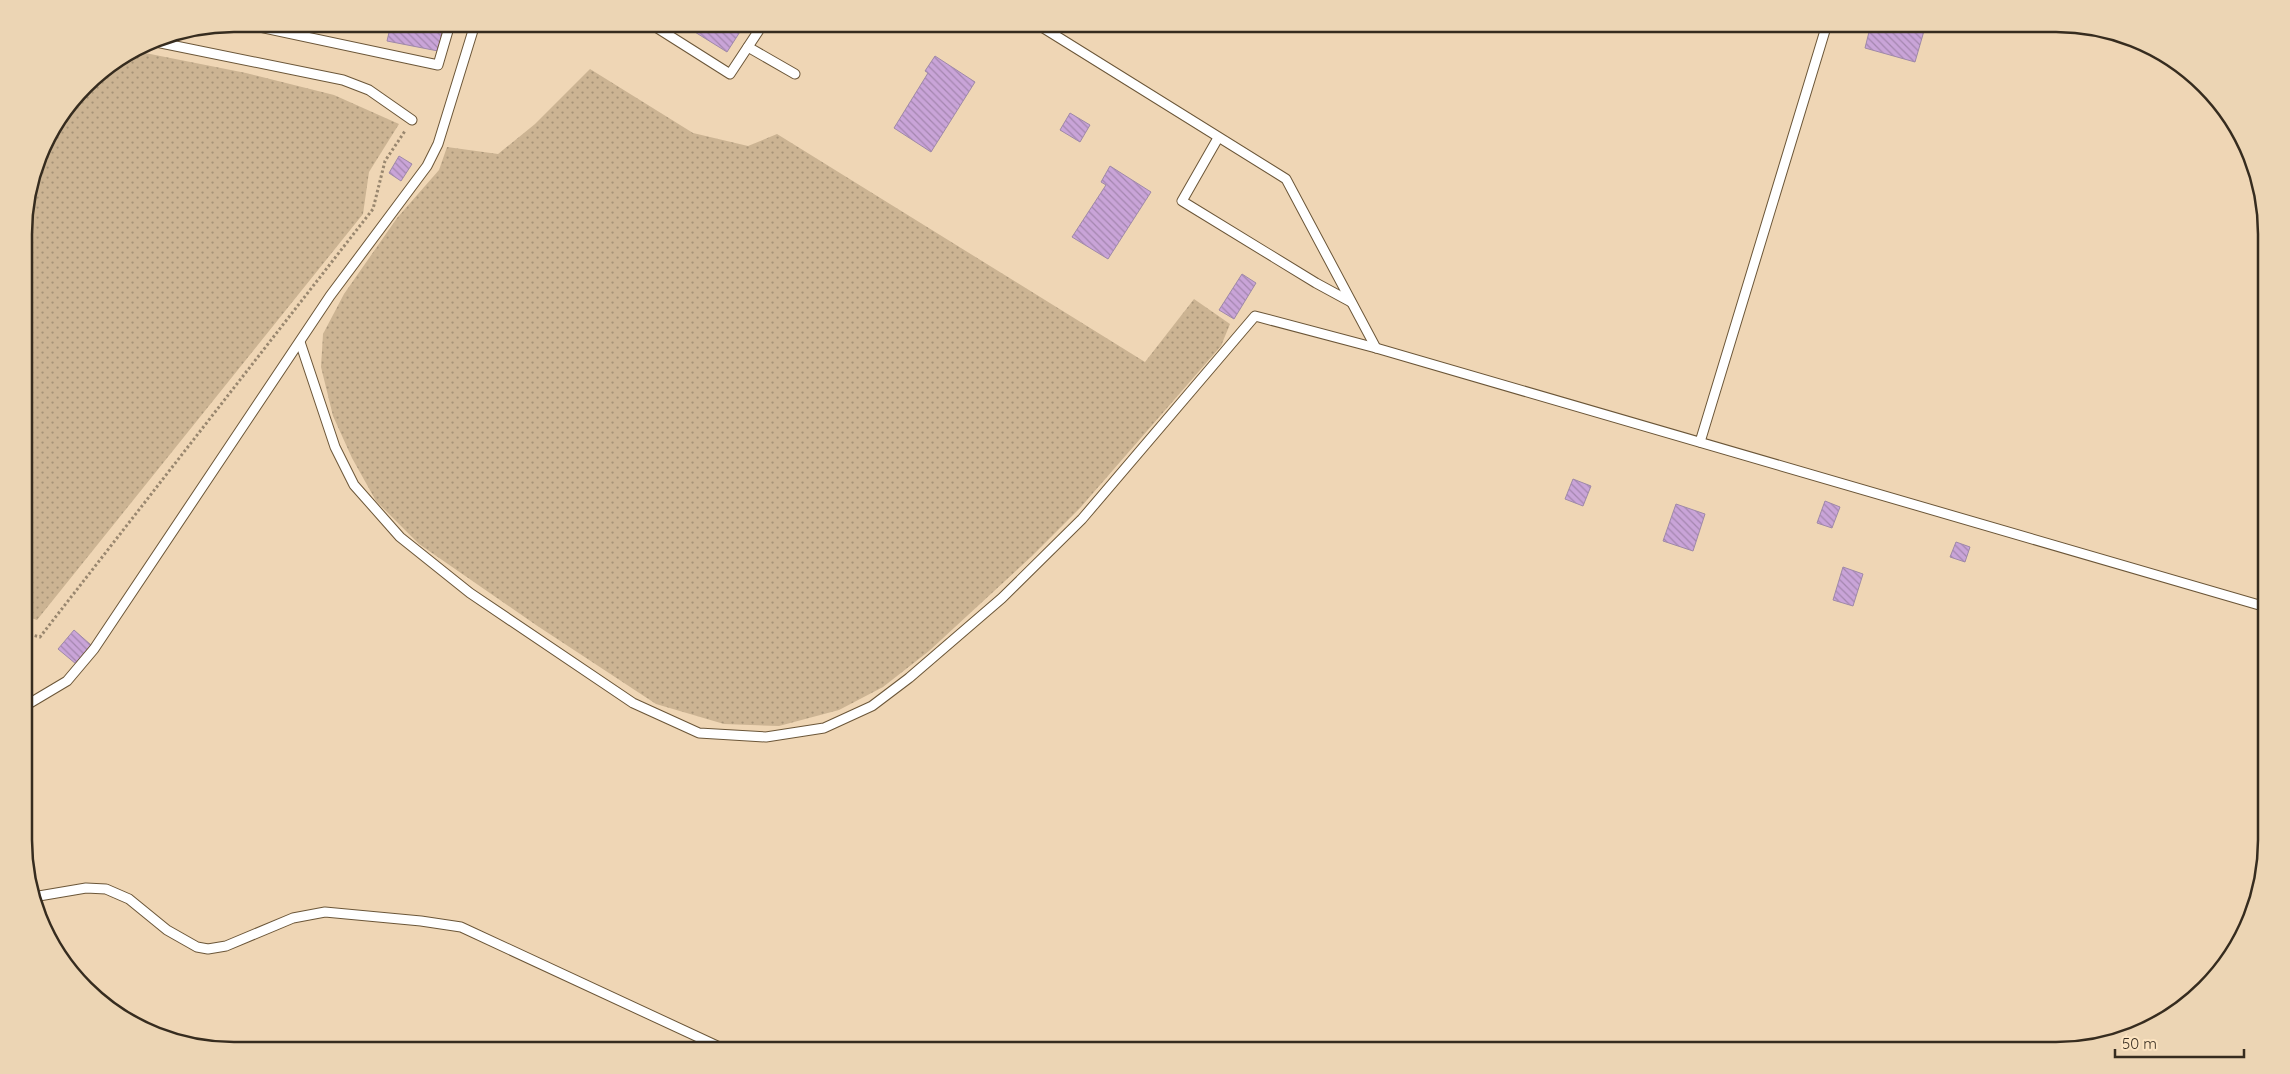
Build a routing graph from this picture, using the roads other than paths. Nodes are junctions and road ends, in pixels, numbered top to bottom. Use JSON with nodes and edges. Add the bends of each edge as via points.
{"nodes":[{"id":1,"x":283,"y":32,"type":"edge"},
{"id":2,"x":448,"y":32,"type":"edge"},
{"id":3,"x":473,"y":32,"type":"edge"},
{"id":4,"x":664,"y":32,"type":"edge"},
{"id":5,"x":758,"y":32,"type":"edge"},
{"id":6,"x":1050,"y":32,"type":"edge"},
{"id":7,"x":1824,"y":32,"type":"edge"},
{"id":8,"x":166,"y":44,"type":"edge"},
{"id":9,"x":748,"y":47,"type":"junction"},
{"id":10,"x":795,"y":74,"type":"dead end"},
{"id":11,"x":412,"y":120,"type":"road end"},
{"id":12,"x":1218,"y":138,"type":"junction"},
{"id":13,"x":1352,"y":302,"type":"junction"},
{"id":14,"x":300,"y":342,"type":"junction"},
{"id":15,"x":1376,"y":348,"type":"junction"},
{"id":16,"x":1700,"y":442,"type":"junction"},
{"id":17,"x":2258,"y":605,"type":"edge"},
{"id":18,"x":32,"y":702,"type":"edge"},
{"id":19,"x":40,"y":896,"type":"edge"},
{"id":20,"x":709,"y":1042,"type":"edge"}],
"edges":[{"from":1,"to":2,"type":"lane","via":[[438,65]]},
{"from":3,"to":14,"type":"lane","via":[[438,144],[427,166],[330,296]]},
{"from":4,"to":9,"type":"lane","via":[[730,74]]},
{"from":5,"to":9,"type":"lane"},
{"from":6,"to":12,"type":"lane"},
{"from":7,"to":16,"type":"lane"},
{"from":8,"to":11,"type":"lane","via":[[343,80],[369,90]]},
{"from":9,"to":10,"type":"lane"},
{"from":12,"to":13,"type":"lane","via":[[1286,180]]},
{"from":12,"to":13,"type":"lane","via":[[1182,201]]},
{"from":13,"to":15,"type":"lane"},
{"from":14,"to":15,"type":"lane","via":[[319,403],[354,485],[400,537],[470,593],[633,703],[699,733],[766,737],[824,728],[872,706],[931,660],[1002,598],[1082,519],[1255,316]]},
{"from":14,"to":18,"type":"lane","via":[[94,649],[67,680]]},
{"from":15,"to":16,"type":"lane"},
{"from":16,"to":17,"type":"lane"},
{"from":19,"to":20,"type":"lane","via":[[86,888],[106,889],[129,899],[167,930],[197,947],[208,949],[226,946],[292,918],[325,912],[461,927]]}]}
